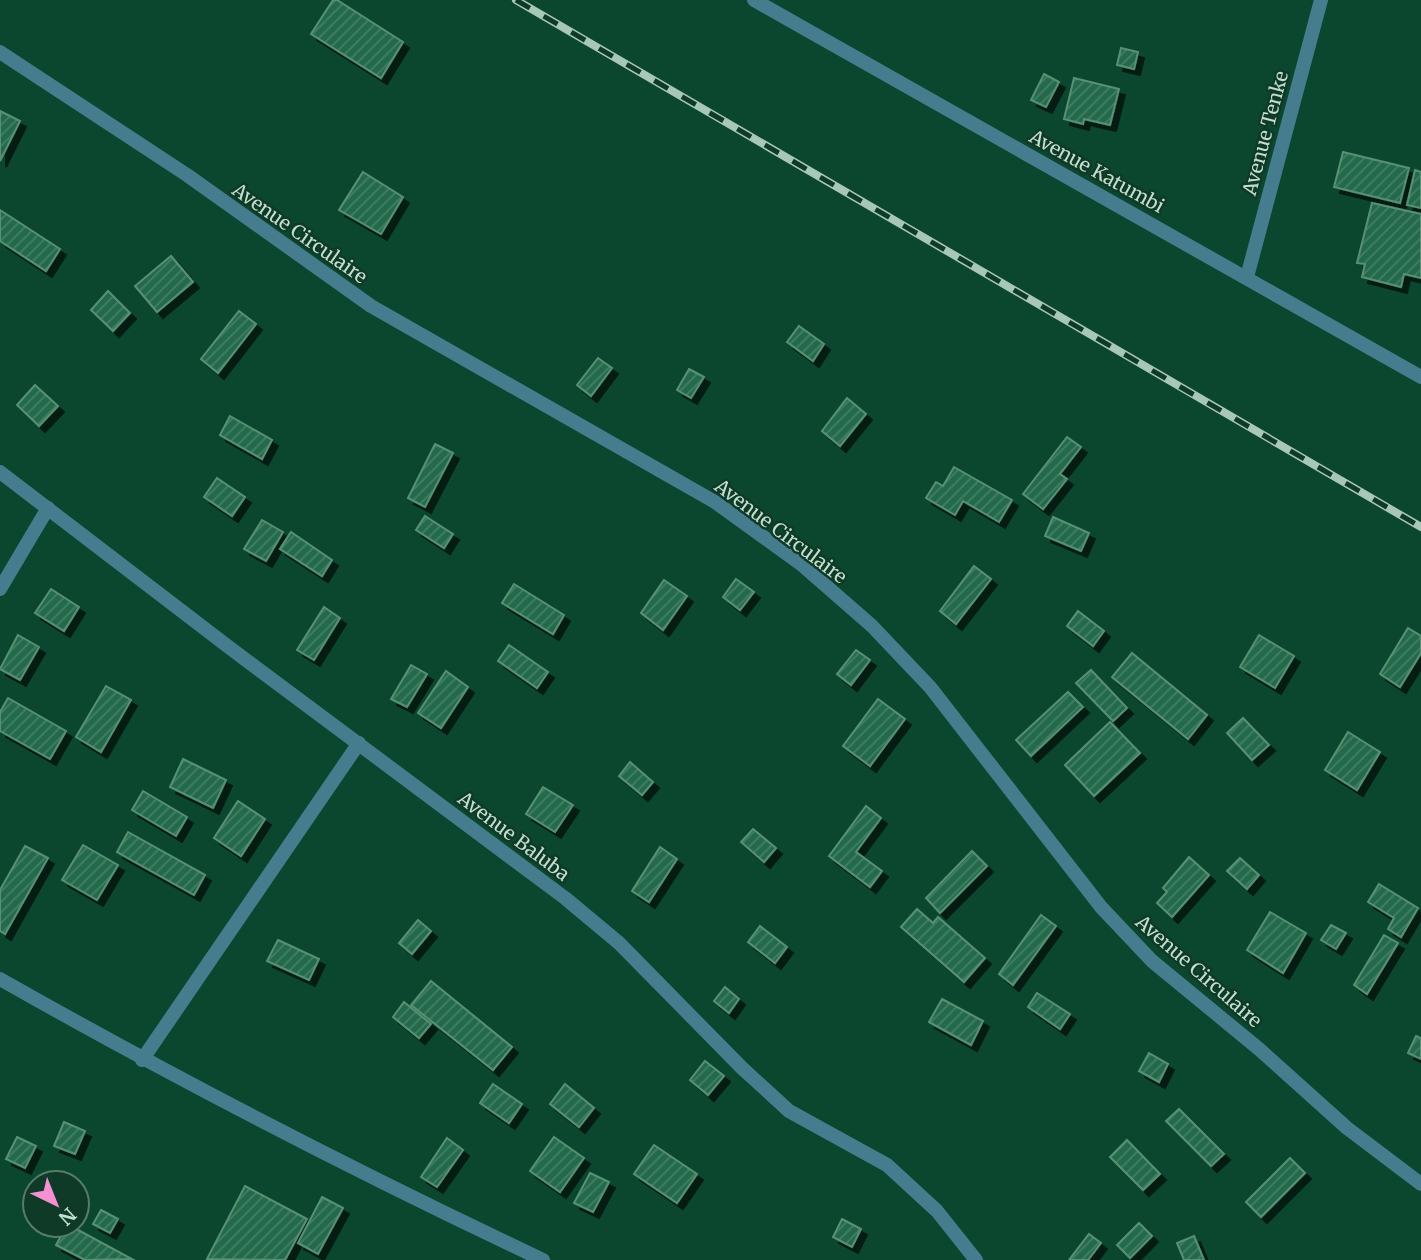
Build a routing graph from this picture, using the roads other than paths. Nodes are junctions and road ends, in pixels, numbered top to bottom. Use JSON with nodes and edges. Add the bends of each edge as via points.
{"nodes":[{"id":1,"x":754,"y":0,"type":"edge"},
{"id":2,"x":1321,"y":0,"type":"edge"},
{"id":3,"x":0,"y":52,"type":"edge"},
{"id":4,"x":1247,"y":276,"type":"junction"},
{"id":5,"x":1421,"y":377,"type":"edge"},
{"id":6,"x":0,"y":472,"type":"edge"},
{"id":7,"x":48,"y":508,"type":"junction"},
{"id":8,"x":0,"y":589,"type":"edge"},
{"id":9,"x":359,"y":743,"type":"junction"},
{"id":10,"x":0,"y":979,"type":"edge"},
{"id":11,"x":142,"y":1060,"type":"junction"},
{"id":12,"x":1421,"y":1184,"type":"edge"},
{"id":13,"x":544,"y":1260,"type":"edge"},
{"id":14,"x":976,"y":1260,"type":"edge"}],
"edges":[{"from":1,"to":4,"type":"street","name":"Avenue Katumbi"},
{"from":2,"to":4,"type":"street","name":"Avenue Tenke"},
{"from":3,"to":12,"type":"street","name":"Avenue Circulaire","via":[[187,175],[371,306],[715,502],[801,564],[872,626],[930,687],[1101,908],[1152,961],[1347,1128]]},
{"from":4,"to":5,"type":"street","name":"Avenue Katumbi"},
{"from":6,"to":7,"type":"street","name":"Avenue Baluba"},
{"from":7,"to":8,"type":"street"},
{"from":7,"to":9,"type":"street","name":"Avenue Baluba"},
{"from":9,"to":11,"type":"street"},
{"from":9,"to":14,"type":"street","name":"Avenue Baluba","via":[[619,943],[789,1111],[887,1165],[937,1211]]},
{"from":10,"to":11,"type":"street"},
{"from":11,"to":13,"type":"street"}]}
